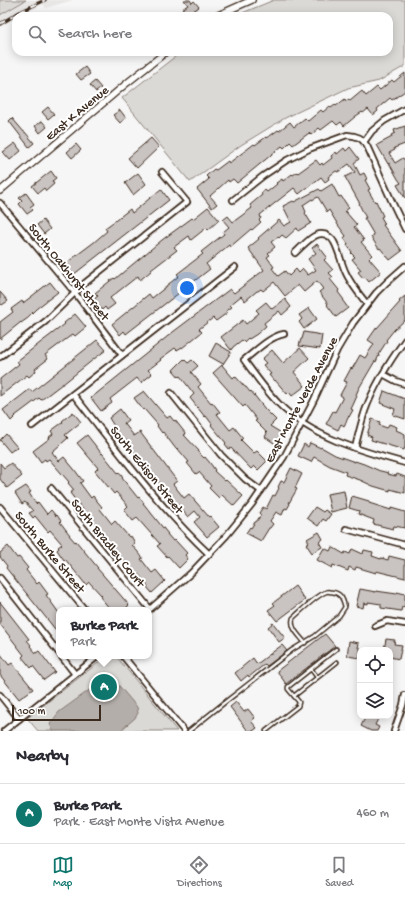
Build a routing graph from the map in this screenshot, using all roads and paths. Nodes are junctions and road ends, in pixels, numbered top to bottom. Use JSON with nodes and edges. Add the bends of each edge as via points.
{"nodes":[{"id":1,"x":252,"y":0,"type":"edge"},
{"id":2,"x":225,"y":12,"type":"edge"},
{"id":3,"x":161,"y":56,"type":"edge"},
{"id":4,"x":405,"y":110,"type":"edge"},
{"id":5,"x":364,"y":142,"type":"junction"},
{"id":6,"x":162,"y":172,"type":"dead end"},
{"id":7,"x":0,"y":191,"type":"edge"},
{"id":8,"x":233,"y":200,"type":"dead end"},
{"id":9,"x":0,"y":203,"type":"edge"},
{"id":10,"x":405,"y":229,"type":"edge"},
{"id":11,"x":295,"y":253,"type":"dead end"},
{"id":12,"x":405,"y":266,"type":"edge"},
{"id":13,"x":235,"y":267,"type":"dead end"},
{"id":14,"x":75,"y":293,"type":"junction"},
{"id":15,"x":367,"y":304,"type":"junction"},
{"id":16,"x":284,"y":334,"type":"dead end"},
{"id":17,"x":405,"y":340,"type":"edge"},
{"id":18,"x":122,"y":355,"type":"junction"},
{"id":19,"x":0,"y":357,"type":"edge"},
{"id":20,"x":383,"y":374,"type":"junction"},
{"id":21,"x":405,"y":384,"type":"edge"},
{"id":22,"x":171,"y":393,"type":"dead end"},
{"id":23,"x":73,"y":394,"type":"junction"},
{"id":24,"x":302,"y":424,"type":"junction"},
{"id":25,"x":32,"y":426,"type":"dead end"},
{"id":26,"x":355,"y":448,"type":"junction"},
{"id":27,"x":405,"y":463,"type":"edge"},
{"id":28,"x":51,"y":488,"type":"dead end"},
{"id":29,"x":261,"y":491,"type":"junction"},
{"id":30,"x":0,"y":507,"type":"edge"},
{"id":31,"x":346,"y":529,"type":"dead end"},
{"id":32,"x":405,"y":545,"type":"edge"},
{"id":33,"x":209,"y":554,"type":"junction"},
{"id":34,"x":0,"y":578,"type":"edge"},
{"id":35,"x":83,"y":607,"type":"edge"},
{"id":36,"x":148,"y":607,"type":"edge"},
{"id":37,"x":152,"y":608,"type":"edge"},
{"id":38,"x":405,"y":624,"type":"edge"},
{"id":39,"x":375,"y":626,"type":"dead end"},
{"id":40,"x":305,"y":642,"type":"junction"},
{"id":41,"x":56,"y":649,"type":"edge"},
{"id":42,"x":336,"y":649,"type":"dead end"},
{"id":43,"x":63,"y":659,"type":"edge"},
{"id":44,"x":94,"y":659,"type":"edge"},
{"id":45,"x":125,"y":659,"type":"edge"},
{"id":46,"x":337,"y":662,"type":"dead end"},
{"id":47,"x":311,"y":669,"type":"junction"},
{"id":48,"x":75,"y":674,"type":"junction"},
{"id":49,"x":317,"y":677,"type":"junction"},
{"id":50,"x":0,"y":695,"type":"edge"},
{"id":51,"x":405,"y":695,"type":"edge"},
{"id":52,"x":294,"y":696,"type":"junction"},
{"id":53,"x":19,"y":719,"type":"junction"},
{"id":54,"x":4,"y":731,"type":"edge"},
{"id":55,"x":184,"y":731,"type":"edge"},
{"id":56,"x":189,"y":731,"type":"edge"},
{"id":57,"x":266,"y":731,"type":"edge"},
{"id":58,"x":394,"y":731,"type":"edge"}],
"edges":[{"from":1,"to":2,"type":"street"},
{"from":3,"to":7,"type":"street","name":"East K Avenue"},
{"from":4,"to":5,"type":"street","via":[[384,121]]},
{"from":5,"to":8,"type":"street","via":[[360,138],[347,135],[309,149],[263,176]]},
{"from":5,"to":10,"type":"street"},
{"from":6,"to":14,"type":"street","via":[[187,202]]},
{"from":9,"to":14,"type":"street","name":"South Oakhurst Street"},
{"from":11,"to":15,"type":"street","via":[[317,234],[329,236],[353,286]]},
{"from":12,"to":15,"type":"street","name":"East Monte Verde Avenue"},
{"from":13,"to":18,"type":"street"},
{"from":14,"to":18,"type":"street","name":"South Oakhurst Street"},
{"from":14,"to":19,"type":"street","via":[[46,321]]},
{"from":15,"to":24,"type":"street","name":"East Monte Verde Avenue","via":[[337,350]]},
{"from":16,"to":24,"type":"street","via":[[271,338],[244,360],[278,403]]},
{"from":17,"to":20,"type":"street"},
{"from":18,"to":23,"type":"street"},
{"from":20,"to":21,"type":"street"},
{"from":20,"to":26,"type":"street","via":[[368,404]]},
{"from":22,"to":29,"type":"street","via":[[221,455]]},
{"from":23,"to":25,"type":"street"},
{"from":23,"to":33,"type":"street","name":"South Edison Street","via":[[168,512]]},
{"from":24,"to":26,"type":"street"},
{"from":24,"to":29,"type":"street","name":"East Monte Verde Avenue"},
{"from":26,"to":27,"type":"street"},
{"from":28,"to":36,"type":"street","name":"South Bradley Court"},
{"from":29,"to":33,"type":"street","name":"East Monte Verde Avenue"},
{"from":30,"to":35,"type":"street","name":"South Burke Street"},
{"from":31,"to":32,"type":"street"},
{"from":33,"to":37,"type":"street","name":"East Monte Verde Avenue"},
{"from":34,"to":41,"type":"street"},
{"from":38,"to":39,"type":"street","via":[[387,621]]},
{"from":40,"to":40,"type":"lane","via":[[339,616],[345,607],[340,594],[327,591],[293,618],[293,627]]},
{"from":40,"to":56,"type":"lane"},
{"from":42,"to":47,"type":"lane"},
{"from":43,"to":48,"type":"street"},
{"from":44,"to":48,"type":"street"},
{"from":45,"to":55,"type":"street"},
{"from":46,"to":49,"type":"lane"},
{"from":47,"to":49,"type":"lane"},
{"from":47,"to":52,"type":"lane","via":[[288,687]]},
{"from":48,"to":53,"type":"street"},
{"from":49,"to":52,"type":"lane"},
{"from":50,"to":53,"type":"street"},
{"from":51,"to":58,"type":"street"},
{"from":52,"to":57,"type":"lane","via":[[299,702],[298,706]]},
{"from":53,"to":54,"type":"street"}]}
